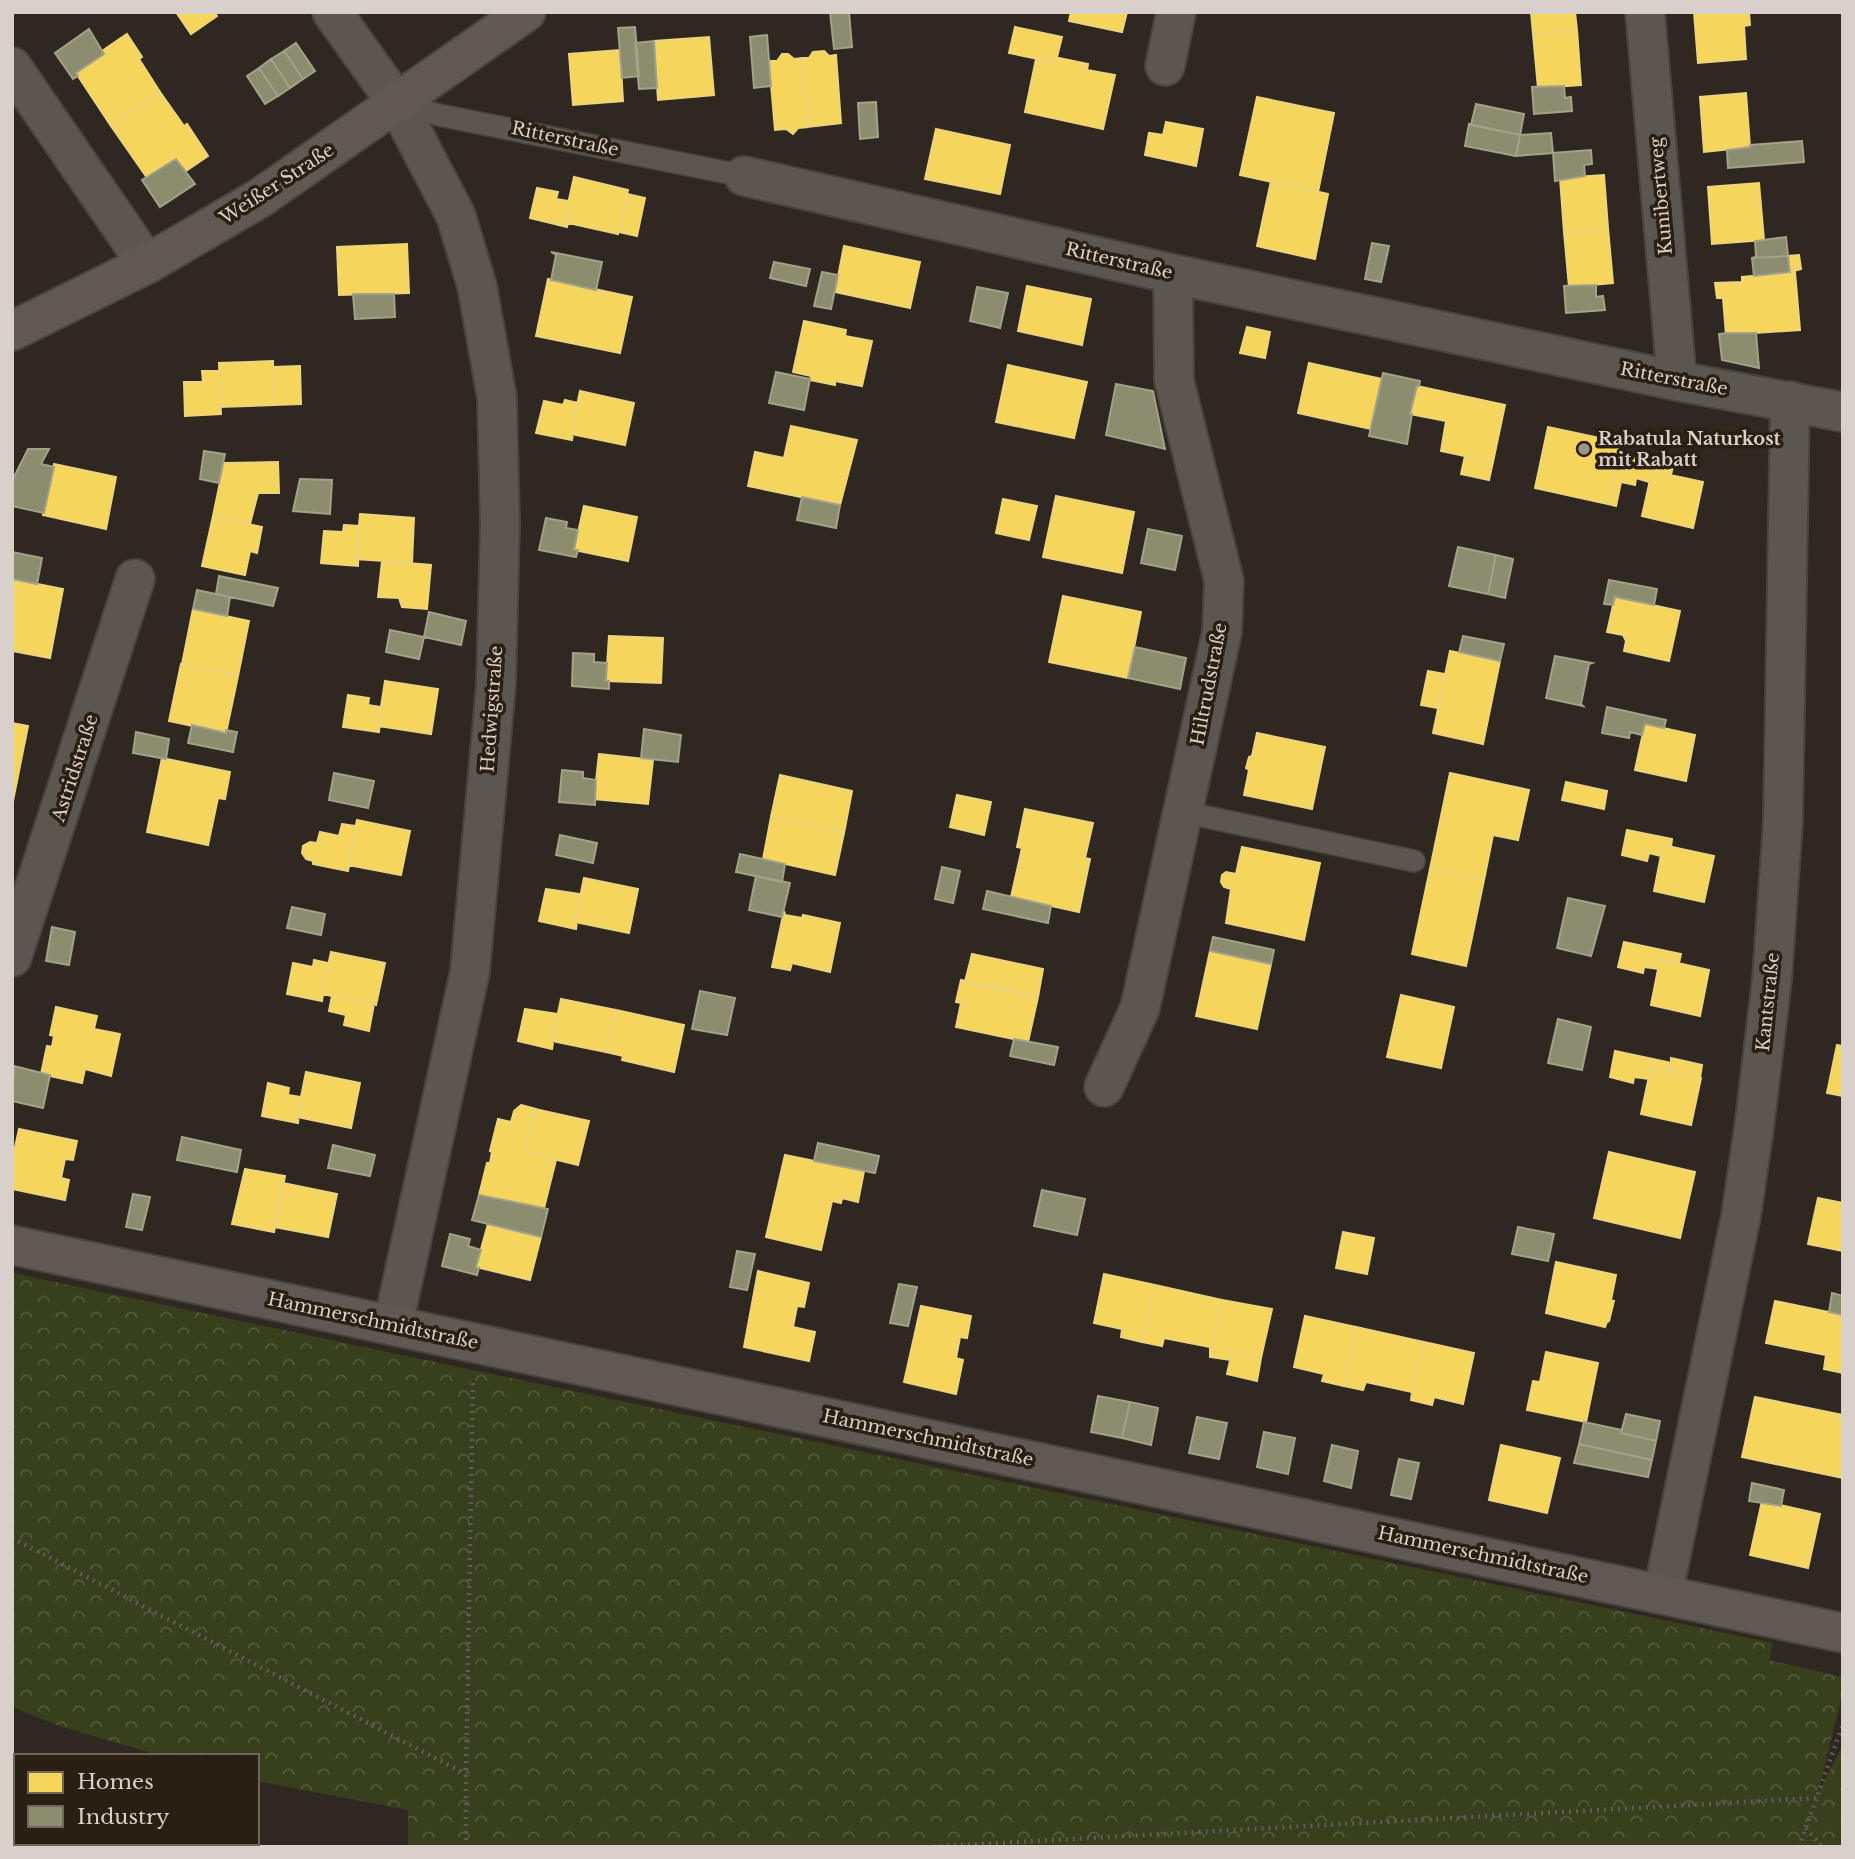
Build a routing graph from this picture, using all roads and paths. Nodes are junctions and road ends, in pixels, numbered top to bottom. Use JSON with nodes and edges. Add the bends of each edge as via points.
{"nodes":[{"id":1,"x":332,"y":12,"type":"edge"},
{"id":2,"x":526,"y":12,"type":"edge"},
{"id":3,"x":1176,"y":12,"type":"edge"},
{"id":4,"x":1645,"y":12,"type":"edge"},
{"id":5,"x":1165,"y":66,"type":"dead end"},
{"id":6,"x":12,"y":67,"type":"edge"},
{"id":7,"x":397,"y":103,"type":"junction"},
{"id":8,"x":744,"y":176,"type":"joint"},
{"id":9,"x":147,"y":264,"type":"junction"},
{"id":10,"x":1173,"y":274,"type":"junction"},
{"id":11,"x":12,"y":331,"type":"edge"},
{"id":12,"x":1677,"y":381,"type":"junction"},
{"id":13,"x":1790,"y":401,"type":"junction"},
{"id":14,"x":1843,"y":412,"type":"edge"},
{"id":15,"x":135,"y":579,"type":"dead end"},
{"id":16,"x":1183,"y":812,"type":"junction"},
{"id":17,"x":1414,"y":862,"type":"dead end"},
{"id":18,"x":12,"y":957,"type":"edge"},
{"id":19,"x":1104,"y":1087,"type":"dead end"},
{"id":20,"x":12,"y":1245,"type":"edge"},
{"id":21,"x":393,"y":1325,"type":"junction"},
{"id":22,"x":474,"y":1342,"type":"junction"},
{"id":23,"x":12,"y":1538,"type":"edge"},
{"id":24,"x":1664,"y":1593,"type":"junction"},
{"id":25,"x":1843,"y":1633,"type":"edge"},
{"id":26,"x":1843,"y":1724,"type":"edge"},
{"id":27,"x":466,"y":1774,"type":"junction"},
{"id":28,"x":1816,"y":1798,"type":"junction"},
{"id":29,"x":1806,"y":1828,"type":"junction"},
{"id":30,"x":466,"y":1847,"type":"edge"},
{"id":31,"x":926,"y":1847,"type":"edge"},
{"id":32,"x":1799,"y":1847,"type":"edge"},
{"id":33,"x":1822,"y":1847,"type":"edge"}],
"edges":[{"from":1,"to":7,"type":"street","name":"Hedwigstraße"},
{"from":2,"to":7,"type":"street","name":"Weißer Straße"},
{"from":3,"to":5,"type":"street"},
{"from":4,"to":12,"type":"street","name":"Kunibertweg"},
{"from":6,"to":9,"type":"street"},
{"from":7,"to":8,"type":"lane","name":"Ritterstraße"},
{"from":7,"to":9,"type":"street","name":"Weißer Straße","via":[[260,198]]},
{"from":7,"to":21,"type":"street","name":"Hedwigstraße","via":[[456,216],[477,286],[497,398],[500,523],[496,685],[470,971]]},
{"from":8,"to":10,"type":"street","name":"Ritterstraße"},
{"from":9,"to":11,"type":"street","name":"Weißer Straße"},
{"from":10,"to":12,"type":"street","name":"Ritterstraße"},
{"from":10,"to":16,"type":"street","name":"Hiltrudstraße","via":[[1174,380],[1224,581],[1223,632]]},
{"from":12,"to":13,"type":"street","name":"Ritterstraße"},
{"from":13,"to":14,"type":"street","name":"Ritterstraße"},
{"from":13,"to":24,"type":"street","name":"Kantstraße","via":[[1783,821],[1772,979],[1741,1216]]},
{"from":15,"to":18,"type":"street","name":"Astridstraße"},
{"from":16,"to":17,"type":"lane"},
{"from":16,"to":19,"type":"street","name":"Hiltrudstraße","via":[[1140,1008]]},
{"from":20,"to":21,"type":"street","name":"Hammerschmidtstraße"},
{"from":21,"to":22,"type":"street","name":"Hammerschmidtstraße"},
{"from":22,"to":24,"type":"street","name":"Hammerschmidtstraße"},
{"from":22,"to":27,"type":"path"},
{"from":23,"to":27,"type":"path"},
{"from":24,"to":25,"type":"street","name":"Hammerschmidtstraße"},
{"from":26,"to":28,"type":"path"},
{"from":27,"to":30,"type":"path"},
{"from":28,"to":29,"type":"path"},
{"from":28,"to":31,"type":"path"},
{"from":29,"to":32,"type":"path"},
{"from":29,"to":33,"type":"path"}]}
